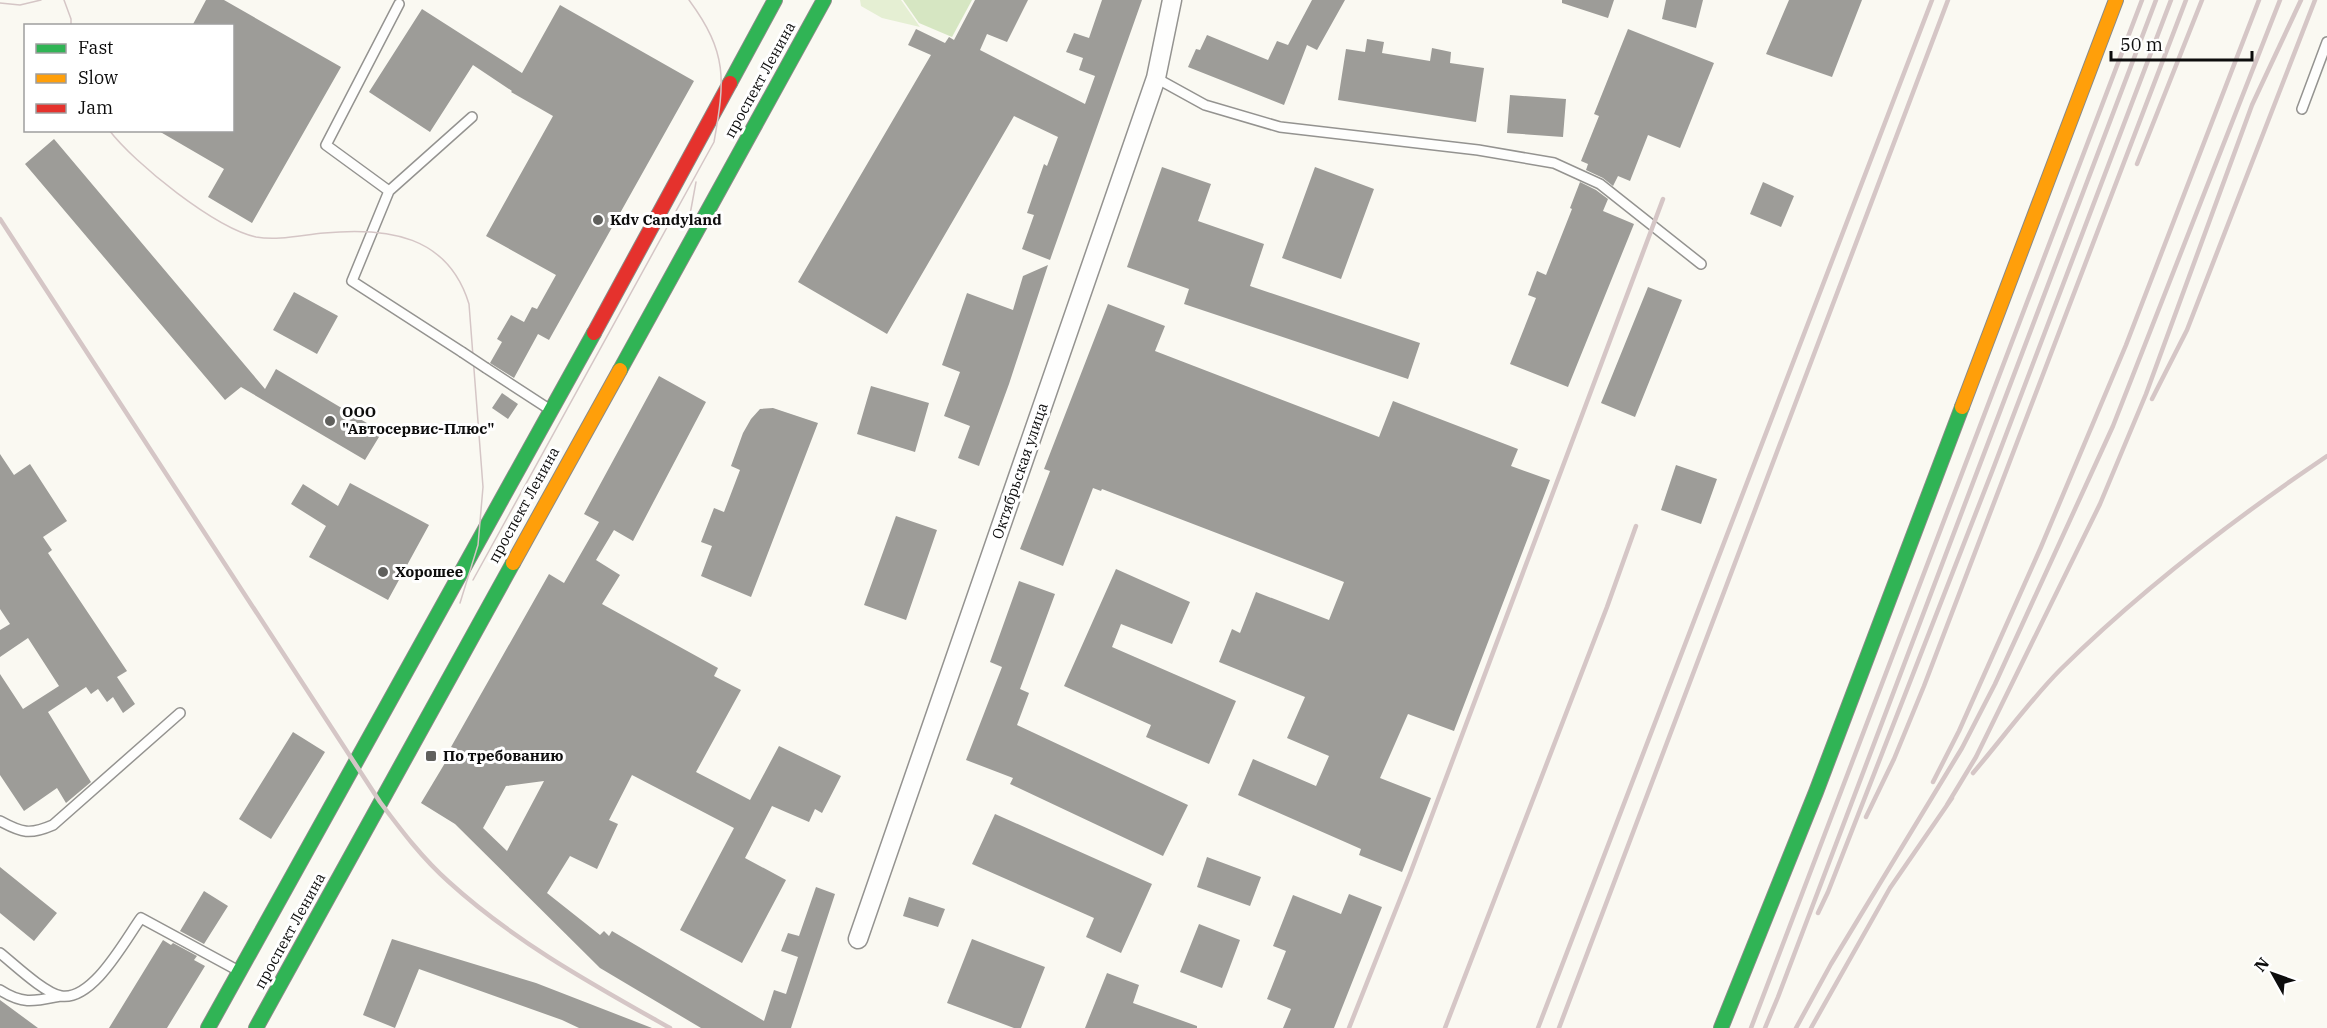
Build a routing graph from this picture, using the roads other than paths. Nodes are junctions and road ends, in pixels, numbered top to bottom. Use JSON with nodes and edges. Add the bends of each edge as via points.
{"nodes":[{"id":1,"x":775,"y":0,"type":"edge"},
{"id":2,"x":824,"y":0,"type":"edge"},
{"id":3,"x":1172,"y":0,"type":"edge"},
{"id":4,"x":2116,"y":0,"type":"edge"},
{"id":5,"x":399,"y":4,"type":"dead end"},
{"id":6,"x":2327,"y":42,"type":"edge"},
{"id":7,"x":1156,"y":78,"type":"junction"},
{"id":8,"x":2301,"y":109,"type":"dead end"},
{"id":9,"x":472,"y":117,"type":"dead end"},
{"id":10,"x":389,"y":191,"type":"junction"},
{"id":11,"x":1701,"y":264,"type":"dead end"},
{"id":12,"x":551,"y":410,"type":"junction"},
{"id":13,"x":180,"y":713,"type":"dead end"},
{"id":14,"x":0,"y":821,"type":"edge"},
{"id":15,"x":858,"y":939,"type":"dead end"},
{"id":16,"x":0,"y":953,"type":"edge"},
{"id":17,"x":240,"y":971,"type":"junction"},
{"id":18,"x":0,"y":990,"type":"edge"},
{"id":19,"x":60,"y":996,"type":"junction"},
{"id":20,"x":208,"y":1028,"type":"edge"},
{"id":21,"x":256,"y":1028,"type":"edge"},
{"id":22,"x":1721,"y":1028,"type":"edge"}],
"edges":[{"from":1,"to":12,"type":"main road","name":"проспект Ленина"},
{"from":2,"to":21,"type":"main road","name":"проспект Ленина"},
{"from":3,"to":7,"type":"street","name":"Октябрьская улица"},
{"from":4,"to":22,"type":"main road","via":[[1816,792]]},
{"from":5,"to":10,"type":"lane","via":[[326,145]]},
{"from":6,"to":8,"type":"lane"},
{"from":7,"to":11,"type":"lane","via":[[1205,105],[1280,127],[1554,163],[1600,183]]},
{"from":7,"to":15,"type":"street","name":"Октябрьская улица"},
{"from":9,"to":10,"type":"lane"},
{"from":10,"to":12,"type":"lane","bridge":true,"via":[[352,281]]},
{"from":12,"to":17,"type":"main road","name":"проспект Ленина"},
{"from":13,"to":14,"type":"lane","via":[[53,825],[35,833]]},
{"from":16,"to":19,"type":"lane"},
{"from":17,"to":19,"type":"lane","via":[[141,918],[98,979],[75,995]]},
{"from":17,"to":20,"type":"main road","name":"проспект Ленина"},
{"from":18,"to":19,"type":"lane","via":[[28,1002]]}]}
